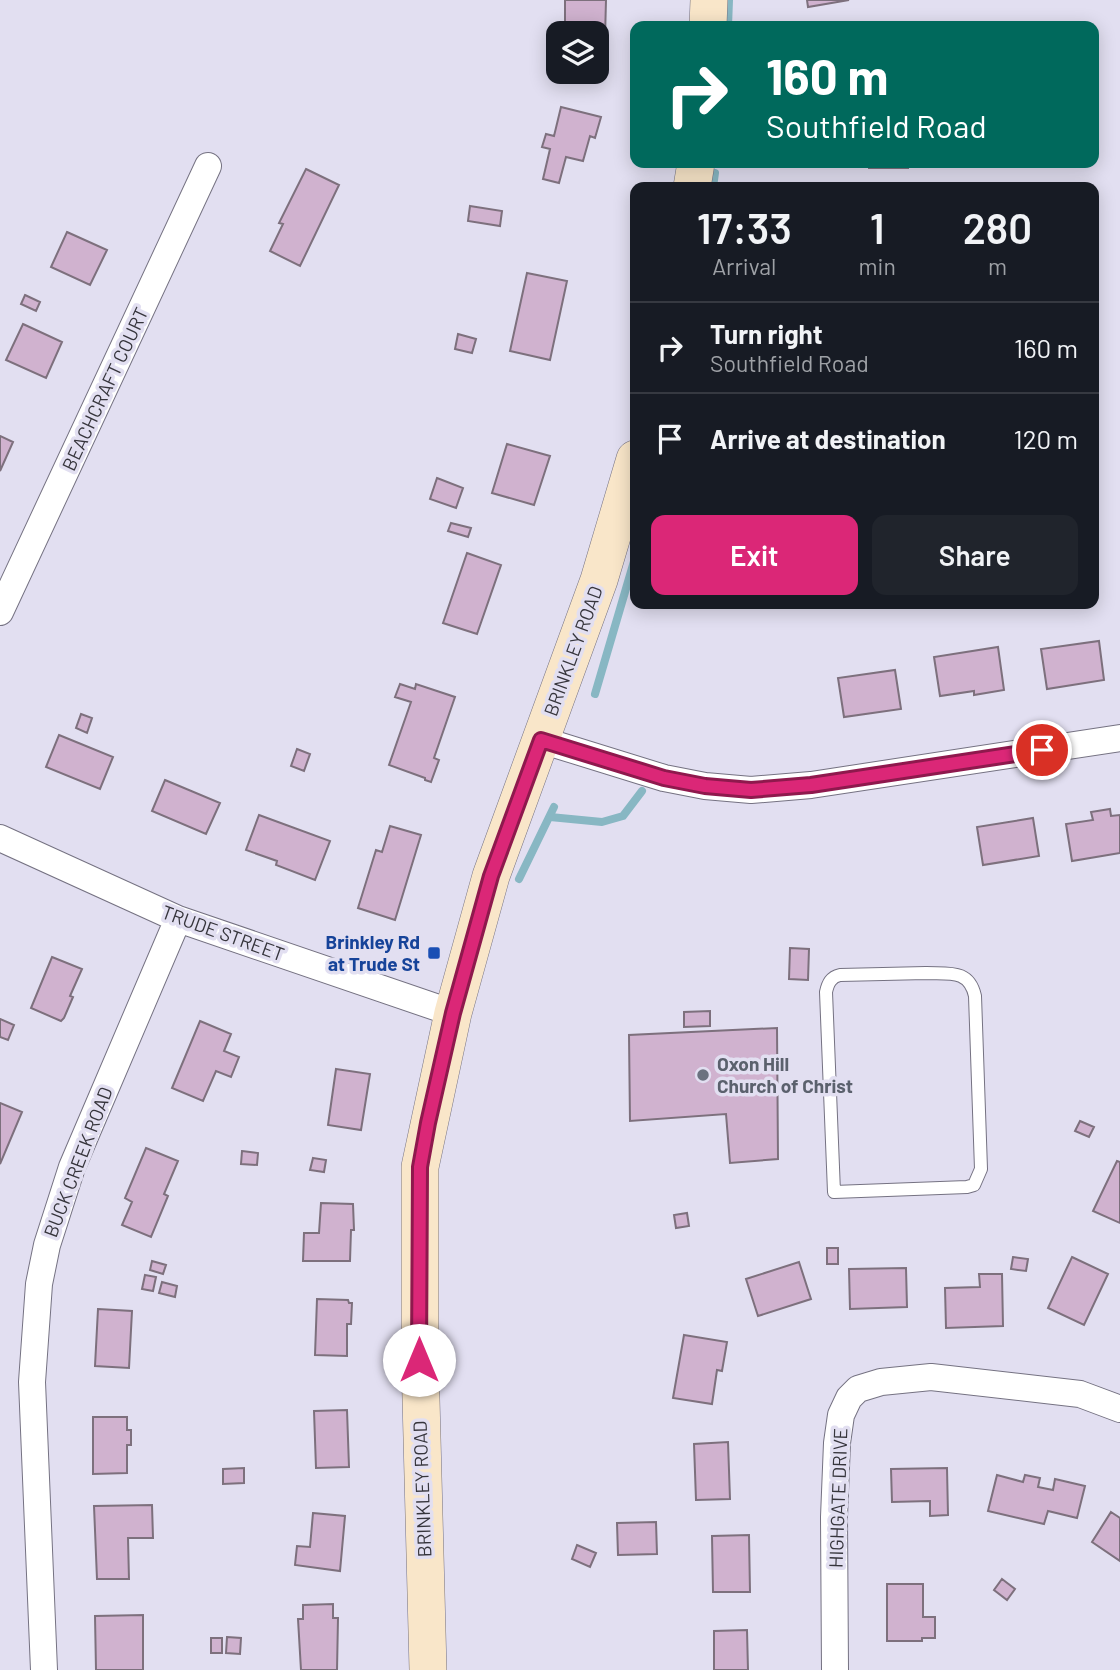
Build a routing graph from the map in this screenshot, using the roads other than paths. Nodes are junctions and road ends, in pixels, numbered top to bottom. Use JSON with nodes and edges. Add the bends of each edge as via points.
{"nodes":[{"id":1,"x":709,"y":0,"type":"edge"},
{"id":2,"x":708,"y":21,"type":"edge"},
{"id":3,"x":208,"y":166,"type":"dead end"},
{"id":4,"x":630,"y":476,"type":"edge"},
{"id":5,"x":0,"y":612,"type":"edge"},
{"id":6,"x":1120,"y":738,"type":"edge"},
{"id":7,"x":541,"y":740,"type":"junction"},
{"id":8,"x":0,"y":838,"type":"edge"},
{"id":9,"x":178,"y":919,"type":"junction"},
{"id":10,"x":453,"y":1013,"type":"junction"},
{"id":11,"x":834,"y":1192,"type":"joint"},
{"id":12,"x":1120,"y":1409,"type":"edge"},
{"id":13,"x":44,"y":1670,"type":"edge"},
{"id":14,"x":428,"y":1670,"type":"edge"},
{"id":15,"x":835,"y":1670,"type":"edge"}],
"edges":[{"from":1,"to":2,"type":"main road"},
{"from":3,"to":5,"type":"street","name":"BEACHCRAFT COURT"},
{"from":4,"to":7,"type":"main road","name":"BRINKLEY ROAD","via":[[599,580]]},
{"from":6,"to":7,"type":"street","via":[[751,790],[664,778]]},
{"from":7,"to":10,"type":"main road","name":"BRINKLEY ROAD","via":[[491,876]]},
{"from":8,"to":9,"type":"street","name":"TRUDE STREET"},
{"from":9,"to":10,"type":"street","name":"TRUDE STREET"},
{"from":9,"to":13,"type":"street","name":"BUCK CREEK ROAD","via":[[72,1167],[39,1284],[32,1382]]},
{"from":10,"to":14,"type":"main road","name":"BRINKLEY ROAD","via":[[420,1167],[419,1360]]},
{"from":11,"to":11,"type":"lane","via":[[967,1187],[978,1179],[975,996],[965,977],[840,975],[828,984]]},
{"from":12,"to":15,"type":"street","name":"HIGHGATE DRIVE","via":[[1080,1394],[932,1377],[881,1382],[849,1398],[837,1443]]}]}
